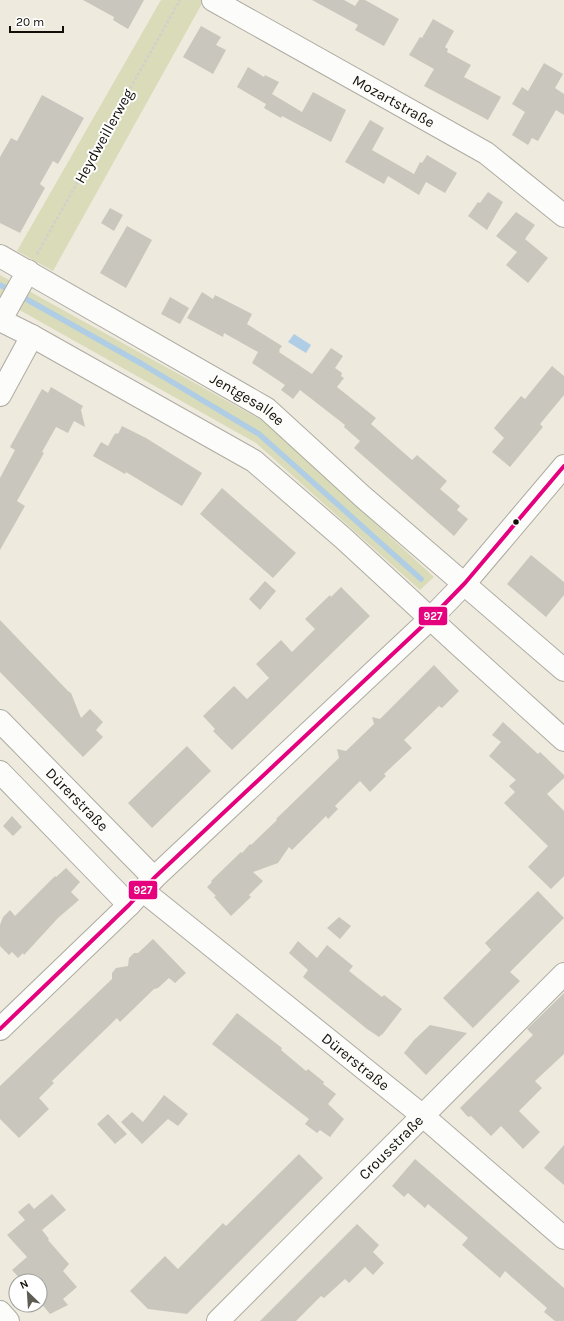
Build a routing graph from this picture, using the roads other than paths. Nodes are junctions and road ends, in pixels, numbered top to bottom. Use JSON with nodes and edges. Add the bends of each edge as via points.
{"nodes":[{"id":1,"x":213,"y":0,"type":"edge"},
{"id":2,"x":564,"y":216,"type":"edge"},
{"id":3,"x":0,"y":256,"type":"edge"},
{"id":4,"x":28,"y":271,"type":"junction"},
{"id":5,"x":0,"y":320,"type":"edge"},
{"id":6,"x":32,"y":336,"type":"junction"},
{"id":7,"x":0,"y":395,"type":"edge"},
{"id":8,"x":564,"y":466,"type":"edge"},
{"id":9,"x":465,"y":583,"type":"junction"},
{"id":10,"x":430,"y":619,"type":"junction"},
{"id":11,"x":564,"y":670,"type":"edge"},
{"id":12,"x":0,"y":721,"type":"edge"},
{"id":13,"x":564,"y":740,"type":"edge"},
{"id":14,"x":0,"y":772,"type":"edge"},
{"id":15,"x":142,"y":891,"type":"junction"},
{"id":16,"x":564,"y":974,"type":"edge"},
{"id":17,"x":0,"y":1029,"type":"edge"},
{"id":18,"x":423,"y":1116,"type":"junction"},
{"id":19,"x":564,"y":1238,"type":"edge"},
{"id":20,"x":0,"y":1312,"type":"edge"},
{"id":21,"x":8,"y":1321,"type":"edge"},
{"id":22,"x":218,"y":1321,"type":"edge"}],
"edges":[{"from":1,"to":2,"type":"street","name":"Mozartstraße","via":[[486,153]]},
{"from":3,"to":4,"type":"street","name":"Jentgesallee"},
{"from":4,"to":5,"type":"street"},
{"from":4,"to":9,"type":"street","name":"Jentgesallee","via":[[267,409],[362,496]]},
{"from":5,"to":6,"type":"street"},
{"from":6,"to":7,"type":"street"},
{"from":6,"to":10,"type":"street","via":[[254,461],[343,538]]},
{"from":8,"to":9,"type":"street"},
{"from":9,"to":10,"type":"street"},
{"from":9,"to":11,"type":"street","name":"Jentgesallee"},
{"from":10,"to":13,"type":"street"},
{"from":10,"to":15,"type":"street"},
{"from":12,"to":15,"type":"street","name":"Dürerstraße"},
{"from":14,"to":15,"type":"street","name":"Dürerstraße"},
{"from":15,"to":17,"type":"street"},
{"from":15,"to":18,"type":"street","name":"Dürerstraße"},
{"from":16,"to":18,"type":"street","name":"Crousstraße"},
{"from":18,"to":19,"type":"street","name":"Dürerstraße"},
{"from":18,"to":22,"type":"street","name":"Crousstraße"},
{"from":20,"to":21,"type":"street"}]}
